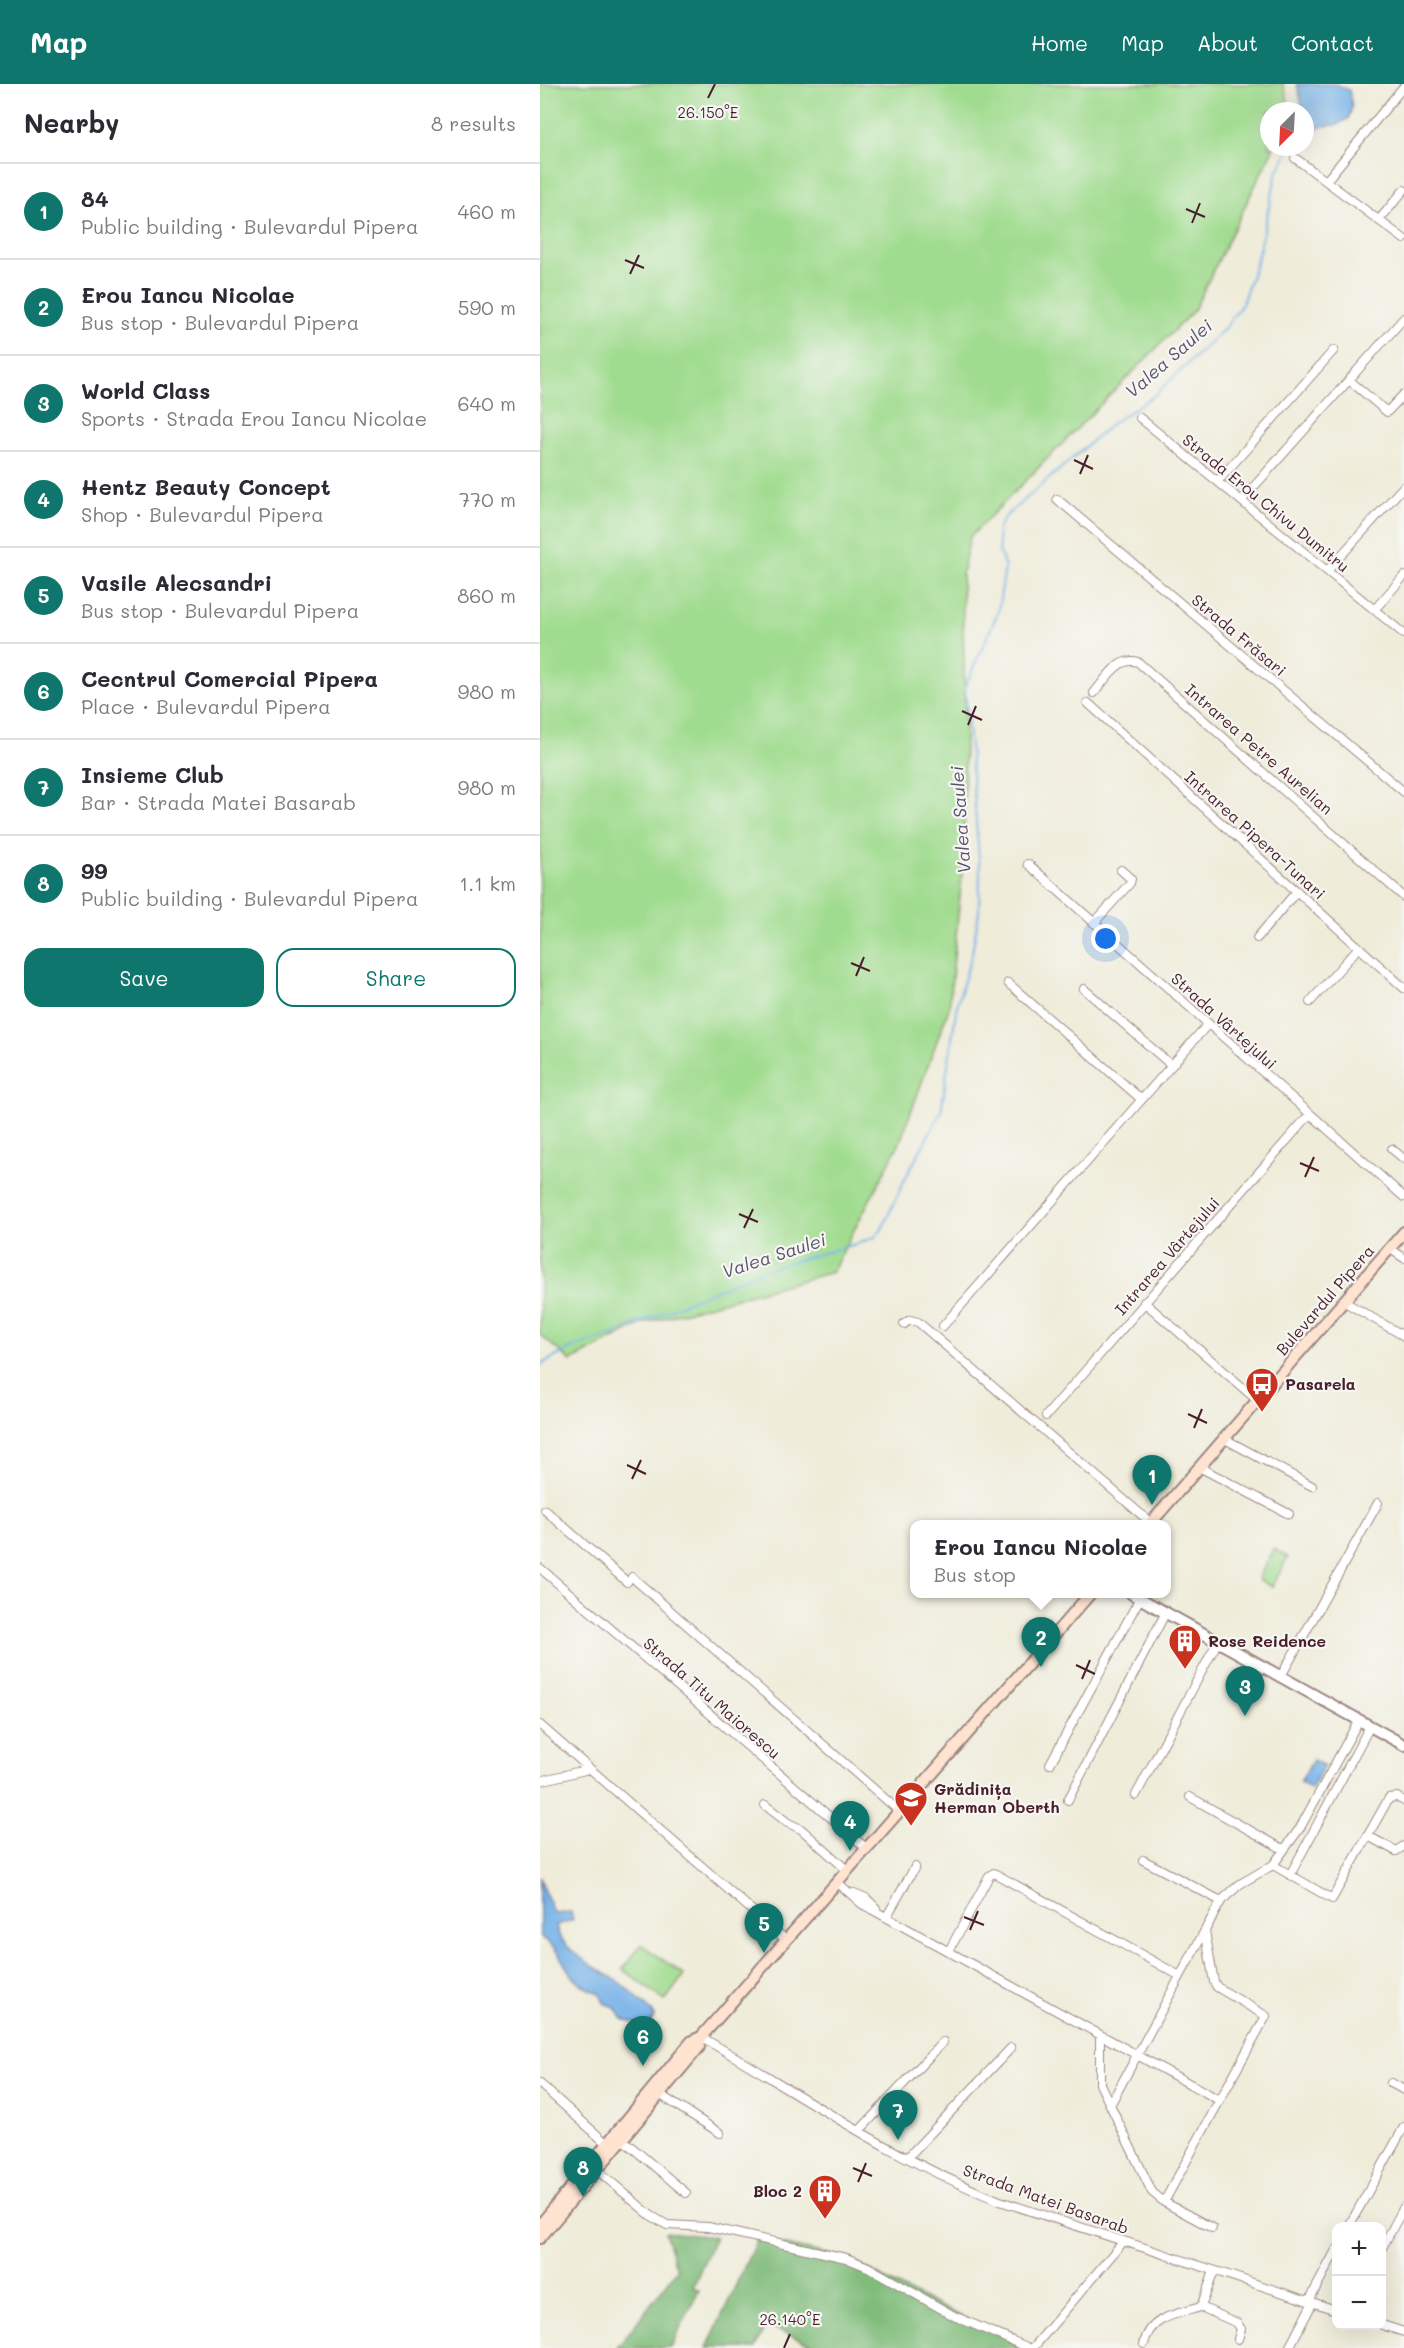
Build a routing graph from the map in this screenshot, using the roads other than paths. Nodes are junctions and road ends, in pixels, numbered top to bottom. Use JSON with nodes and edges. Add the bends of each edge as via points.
{"nodes":[{"id":1,"x":1404,"y":86,"type":"edge"},
{"id":2,"x":1295,"y":158,"type":"dead end"},
{"id":3,"x":1326,"y":181,"type":"junction"},
{"id":4,"x":1404,"y":190,"type":"edge"},
{"id":5,"x":1379,"y":220,"type":"junction"},
{"id":6,"x":1404,"y":239,"type":"edge"},
{"id":7,"x":1404,"y":318,"type":"edge"},
{"id":8,"x":1334,"y":350,"type":"dead end"},
{"id":9,"x":1349,"y":380,"type":"junction"},
{"id":10,"x":1404,"y":394,"type":"edge"},
{"id":11,"x":1140,"y":418,"type":"dead end"},
{"id":12,"x":1218,"y":481,"type":"junction"},
{"id":13,"x":1404,"y":486,"type":"edge"},
{"id":14,"x":1057,"y":499,"type":"dead end"},
{"id":15,"x":1242,"y":500,"type":"junction"},
{"id":16,"x":1328,"y":570,"type":"junction"},
{"id":17,"x":1404,"y":576,"type":"edge"},
{"id":18,"x":1375,"y":609,"type":"junction"},
{"id":19,"x":1404,"y":634,"type":"edge"},
{"id":20,"x":1094,"y":693,"type":"dead end"},
{"id":21,"x":1088,"y":703,"type":"dead end"},
{"id":22,"x":1404,"y":792,"type":"edge"},
{"id":23,"x":1028,"y":864,"type":"dead end"},
{"id":24,"x":1121,"y":870,"type":"dead end"},
{"id":25,"x":1297,"y":891,"type":"junction"},
{"id":26,"x":1404,"y":897,"type":"edge"},
{"id":27,"x":1094,"y":923,"type":"junction"},
{"id":28,"x":1257,"y":938,"type":"dead end"},
{"id":29,"x":1359,"y":947,"type":"junction"},
{"id":30,"x":1008,"y":983,"type":"dead end"},
{"id":31,"x":1404,"y":988,"type":"edge"},
{"id":32,"x":1084,"y":989,"type":"dead end"},
{"id":33,"x":1311,"y":1002,"type":"dead end"},
{"id":34,"x":1208,"y":1024,"type":"junction"},
{"id":35,"x":1171,"y":1065,"type":"junction"},
{"id":36,"x":1141,"y":1099,"type":"junction"},
{"id":37,"x":1309,"y":1115,"type":"junction"},
{"id":38,"x":1392,"y":1149,"type":"dead end"},
{"id":39,"x":1404,"y":1159,"type":"edge"},
{"id":40,"x":1404,"y":1197,"type":"edge"},
{"id":41,"x":1404,"y":1232,"type":"edge"},
{"id":42,"x":1389,"y":1248,"type":"junction"},
{"id":43,"x":1404,"y":1258,"type":"edge"},
{"id":44,"x":1343,"y":1301,"type":"junction"},
{"id":45,"x":1144,"y":1302,"type":"junction"},
{"id":46,"x":904,"y":1324,"type":"dead end"},
{"id":47,"x":943,"y":1326,"type":"dead end"},
{"id":48,"x":1404,"y":1336,"type":"edge"},
{"id":49,"x":1257,"y":1400,"type":"junction"},
{"id":50,"x":1046,"y":1416,"type":"dead end"},
{"id":51,"x":1224,"y":1438,"type":"junction"},
{"id":52,"x":1199,"y":1467,"type":"junction"},
{"id":53,"x":1312,"y":1486,"type":"dead end"},
{"id":54,"x":1378,"y":1503,"type":"dead end"},
{"id":55,"x":545,"y":1510,"type":"dead end"},
{"id":56,"x":1289,"y":1514,"type":"dead end"},
{"id":57,"x":1146,"y":1520,"type":"edge"},
{"id":58,"x":1154,"y":1520,"type":"edge"},
{"id":59,"x":540,"y":1568,"type":"edge"},
{"id":60,"x":1086,"y":1598,"type":"edge"},
{"id":61,"x":1135,"y":1598,"type":"edge"},
{"id":62,"x":1140,"y":1598,"type":"edge"},
{"id":63,"x":1166,"y":1612,"type":"junction"},
{"id":64,"x":1218,"y":1641,"type":"junction"},
{"id":65,"x":1281,"y":1676,"type":"junction"},
{"id":66,"x":1359,"y":1720,"type":"junction"},
{"id":67,"x":540,"y":1725,"type":"edge"},
{"id":68,"x":1370,"y":1726,"type":"junction"},
{"id":69,"x":1403,"y":1742,"type":"edge"},
{"id":70,"x":1050,"y":1764,"type":"dead end"},
{"id":71,"x":589,"y":1769,"type":"junction"},
{"id":72,"x":540,"y":1781,"type":"edge"},
{"id":73,"x":1136,"y":1795,"type":"dead end"},
{"id":74,"x":1190,"y":1797,"type":"dead end"},
{"id":75,"x":1068,"y":1800,"type":"dead end"},
{"id":76,"x":1404,"y":1801,"type":"edge"},
{"id":77,"x":765,"y":1805,"type":"dead end"},
{"id":78,"x":899,"y":1811,"type":"junction"},
{"id":79,"x":1368,"y":1836,"type":"junction"},
{"id":80,"x":1404,"y":1846,"type":"edge"},
{"id":81,"x":866,"y":1848,"type":"junction"},
{"id":82,"x":1283,"y":1849,"type":"junction"},
{"id":83,"x":1143,"y":1860,"type":"dead end"},
{"id":84,"x":1273,"y":1865,"type":"junction"},
{"id":85,"x":915,"y":1867,"type":"dead end"},
{"id":86,"x":847,"y":1870,"type":"junction"},
{"id":87,"x":1290,"y":1875,"type":"junction"},
{"id":88,"x":837,"y":1882,"type":"junction"},
{"id":89,"x":1221,"y":1901,"type":"junction"},
{"id":90,"x":884,"y":1914,"type":"junction"},
{"id":91,"x":1205,"y":1931,"type":"junction"},
{"id":92,"x":786,"y":1940,"type":"junction"},
{"id":93,"x":949,"y":1951,"type":"junction"},
{"id":94,"x":1180,"y":1976,"type":"junction"},
{"id":95,"x":1100,"y":2035,"type":"junction"},
{"id":96,"x":701,"y":2037,"type":"junction"},
{"id":97,"x":943,"y":2042,"type":"dead end"},
{"id":98,"x":1011,"y":2048,"type":"dead end"},
{"id":99,"x":1136,"y":2055,"type":"junction"},
{"id":100,"x":1391,"y":2083,"type":"dead end"},
{"id":101,"x":540,"y":2084,"type":"edge"},
{"id":102,"x":1404,"y":2090,"type":"edge"},
{"id":103,"x":659,"y":2094,"type":"junction"},
{"id":104,"x":1219,"y":2100,"type":"junction"},
{"id":105,"x":1110,"y":2105,"type":"junction"},
{"id":106,"x":1404,"y":2127,"type":"edge"},
{"id":107,"x":860,"y":2130,"type":"junction"},
{"id":108,"x":720,"y":2133,"type":"dead end"},
{"id":109,"x":622,"y":2139,"type":"junction"},
{"id":110,"x":606,"y":2143,"type":"junction"},
{"id":111,"x":908,"y":2157,"type":"junction"},
{"id":112,"x":596,"y":2169,"type":"junction"},
{"id":113,"x":686,"y":2193,"type":"dead end"},
{"id":114,"x":1164,"y":2202,"type":"junction"},
{"id":115,"x":1404,"y":2207,"type":"edge"},
{"id":116,"x":1351,"y":2222,"type":"edge"},
{"id":117,"x":540,"y":2225,"type":"edge"},
{"id":118,"x":1212,"y":2228,"type":"dead end"},
{"id":119,"x":540,"y":2238,"type":"edge"},
{"id":120,"x":1386,"y":2241,"type":"edge"},
{"id":121,"x":1123,"y":2242,"type":"junction"},
{"id":122,"x":1332,"y":2258,"type":"edge"},
{"id":123,"x":1214,"y":2271,"type":"junction"},
{"id":124,"x":1311,"y":2302,"type":"junction"},
{"id":125,"x":1201,"y":2307,"type":"junction"},
{"id":126,"x":1332,"y":2309,"type":"edge"},
{"id":127,"x":1404,"y":2323,"type":"edge"},
{"id":128,"x":1386,"y":2326,"type":"edge"},
{"id":129,"x":1402,"y":2332,"type":"edge"},
{"id":130,"x":1238,"y":2339,"type":"dead end"},
{"id":131,"x":1144,"y":2344,"type":"dead end"},
{"id":132,"x":1031,"y":2348,"type":"edge"},
{"id":133,"x":1289,"y":2348,"type":"edge"}],
"edges":[{"from":1,"to":3,"type":"street"},
{"from":2,"to":3,"type":"street"},
{"from":3,"to":5,"type":"street"},
{"from":4,"to":5,"type":"street"},
{"from":5,"to":6,"type":"street"},
{"from":7,"to":9,"type":"street"},
{"from":8,"to":12,"type":"street"},
{"from":9,"to":10,"type":"street","via":[[1387,412]]},
{"from":9,"to":15,"type":"street"},
{"from":11,"to":12,"type":"street","name":"Strada Erou Chivu Dumitru"},
{"from":12,"to":15,"type":"street","name":"Strada Erou Chivu Dumitru"},
{"from":13,"to":16,"type":"street"},
{"from":14,"to":22,"type":"street","name":"Strada Frăsari"},
{"from":15,"to":16,"type":"street","name":"Strada Erou Chivu Dumitru"},
{"from":16,"to":18,"type":"street","name":"Strada Erou Chivu Dumitru"},
{"from":17,"to":18,"type":"street"},
{"from":18,"to":19,"type":"street","name":"Strada Erou Chivu Dumitru"},
{"from":20,"to":26,"type":"street","name":"Intrarea Petre Aurelian","via":[[1119,664],[1127,660],[1138,662]]},
{"from":21,"to":25,"type":"street","name":"Intrarea Pipera-Tunari"},
{"from":23,"to":27,"type":"street","name":"Strada Vârtejului"},
{"from":24,"to":27,"type":"street","via":[[1131,879],[1130,883]]},
{"from":25,"to":28,"type":"street"},
{"from":25,"to":29,"type":"street","name":"Intrarea Pipera-Tunari"},
{"from":27,"to":34,"type":"street","name":"Strada Vârtejului"},
{"from":29,"to":31,"type":"street","name":"Intrarea Pipera-Tunari"},
{"from":29,"to":33,"type":"street"},
{"from":30,"to":36,"type":"street"},
{"from":32,"to":35,"type":"street"},
{"from":34,"to":35,"type":"street"},
{"from":34,"to":37,"type":"street","name":"Strada Vârtejului"},
{"from":35,"to":36,"type":"street"},
{"from":36,"to":47,"type":"street"},
{"from":37,"to":40,"type":"street","name":"Strada Vârtejului"},
{"from":37,"to":45,"type":"street","name":"Intrarea Vârtejului"},
{"from":38,"to":39,"type":"street"},
{"from":41,"to":42,"type":"main road","name":"Bulevardul Pipera"},
{"from":42,"to":43,"type":"street"},
{"from":42,"to":44,"type":"main road","name":"Bulevardul Pipera"},
{"from":44,"to":48,"type":"street"},
{"from":44,"to":49,"type":"main road","name":"Bulevardul Pipera"},
{"from":45,"to":49,"type":"street"},
{"from":45,"to":50,"type":"street","name":"Intrarea Vârtejului"},
{"from":46,"to":57,"type":"street","via":[[910,1320],[918,1322]]},
{"from":49,"to":51,"type":"main road","name":"Bulevardul Pipera"},
{"from":51,"to":52,"type":"main road","name":"Bulevardul Pipera"},
{"from":51,"to":53,"type":"street"},
{"from":52,"to":56,"type":"street"},
{"from":52,"to":58,"type":"main road","name":"Bulevardul Pipera"},
{"from":54,"to":65,"type":"street"},
{"from":55,"to":78,"type":"street"},
{"from":59,"to":81,"type":"street","name":"Strada Titu Maiorescu"},
{"from":60,"to":78,"type":"main road"},
{"from":61,"to":70,"type":"street"},
{"from":62,"to":63,"type":"street"},
{"from":63,"to":64,"type":"street"},
{"from":63,"to":75,"type":"street"},
{"from":64,"to":65,"type":"street"},
{"from":64,"to":73,"type":"street"},
{"from":65,"to":66,"type":"street"},
{"from":66,"to":68,"type":"street"},
{"from":66,"to":82,"type":"street","via":[[1300,1828]]},
{"from":67,"to":71,"type":"street"},
{"from":68,"to":69,"type":"street"},
{"from":68,"to":87,"type":"street"},
{"from":71,"to":72,"type":"street"},
{"from":71,"to":92,"type":"street"},
{"from":74,"to":82,"type":"street"},
{"from":76,"to":79,"type":"street","via":[[1389,1798]]},
{"from":77,"to":86,"type":"street","via":[[801,1828]]},
{"from":78,"to":81,"type":"main road"},
{"from":79,"to":80,"type":"street","via":[[1396,1851]]},
{"from":79,"to":87,"type":"street","via":[[1332,1899]]},
{"from":81,"to":86,"type":"main road"},
{"from":82,"to":84,"type":"street"},
{"from":83,"to":89,"type":"street"},
{"from":84,"to":87,"type":"street"},
{"from":84,"to":89,"type":"street","via":[[1240,1884]]},
{"from":85,"to":90,"type":"street"},
{"from":86,"to":88,"type":"main road"},
{"from":88,"to":90,"type":"street","via":[[866,1898]]},
{"from":88,"to":92,"type":"main road"},
{"from":89,"to":91,"type":"street"},
{"from":90,"to":93,"type":"street"},
{"from":91,"to":94,"type":"street"},
{"from":91,"to":104,"type":"street","via":[[1214,1982],[1266,2016]]},
{"from":92,"to":96,"type":"main road"},
{"from":93,"to":94,"type":"street","via":[[994,1873]]},
{"from":93,"to":95,"type":"street"},
{"from":94,"to":99,"type":"street"},
{"from":95,"to":99,"type":"street"},
{"from":95,"to":105,"type":"street","via":[[1098,2072]]},
{"from":96,"to":103,"type":"main road","via":[[699,2048]]},
{"from":96,"to":107,"type":"street","name":"Strada Matei Basarab"},
{"from":96,"to":110,"type":"main road","via":[[692,2041]]},
{"from":97,"to":107,"type":"street"},
{"from":98,"to":111,"type":"street"},
{"from":99,"to":104,"type":"street"},
{"from":99,"to":105,"type":"street"},
{"from":100,"to":102,"type":"street"},
{"from":101,"to":110,"type":"street"},
{"from":103,"to":108,"type":"street"},
{"from":103,"to":109,"type":"main road"},
{"from":104,"to":114,"type":"street"},
{"from":105,"to":114,"type":"street","via":[[1152,2192]]},
{"from":106,"to":116,"type":"street"},
{"from":107,"to":111,"type":"street","name":"Strada Matei Basarab"},
{"from":109,"to":112,"type":"main road"},
{"from":109,"to":113,"type":"street"},
{"from":110,"to":117,"type":"main road"},
{"from":111,"to":121,"type":"street","name":"Strada Matei Basarab","via":[[993,2198]]},
{"from":112,"to":119,"type":"main road"},
{"from":112,"to":132,"type":"street","via":[[659,2222],[708,2227],[846,2258],[954,2316]]},
{"from":114,"to":118,"type":"street"},
{"from":115,"to":120,"type":"street"},
{"from":121,"to":123,"type":"street","name":"Strada Matei Basarab"},
{"from":121,"to":132,"type":"street"},
{"from":122,"to":124,"type":"street"},
{"from":123,"to":124,"type":"street","name":"Strada Matei Basarab"},
{"from":123,"to":125,"type":"street"},
{"from":124,"to":126,"type":"street","name":"Strada Matei Basarab"},
{"from":124,"to":133,"type":"street"},
{"from":125,"to":130,"type":"street","via":[[1238,2323]]},
{"from":125,"to":131,"type":"street","via":[[1153,2324]]},
{"from":127,"to":129,"type":"street"},
{"from":128,"to":129,"type":"street"}]}
